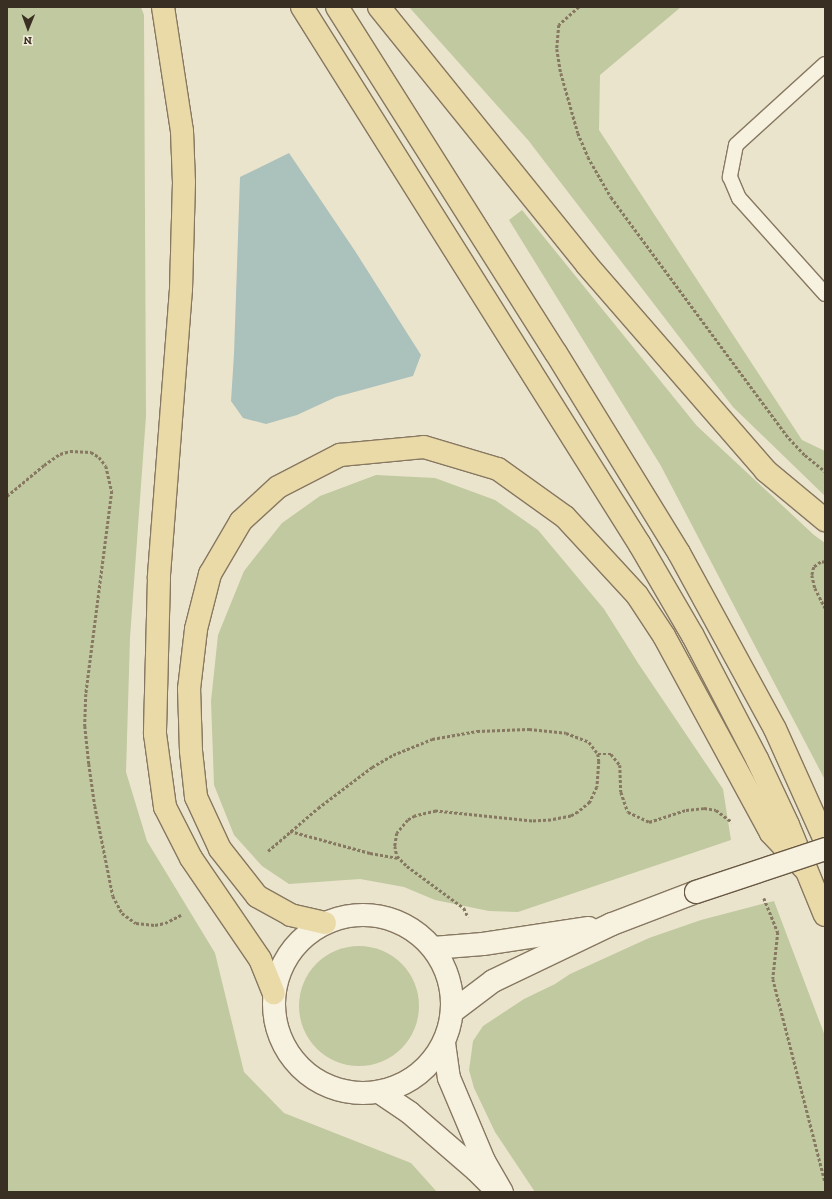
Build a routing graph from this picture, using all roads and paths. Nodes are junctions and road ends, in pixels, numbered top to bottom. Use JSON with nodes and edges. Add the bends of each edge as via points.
{"nodes":[{"id":1,"x":163,"y":7,"type":"edge"},
{"id":2,"x":302,"y":7,"type":"edge"},
{"id":3,"x":337,"y":7,"type":"edge"},
{"id":4,"x":379,"y":7,"type":"edge"},
{"id":5,"x":579,"y":7,"type":"edge"},
{"id":6,"x":825,"y":64,"type":"edge"},
{"id":7,"x":825,"y":294,"type":"edge"},
{"id":8,"x":825,"y":471,"type":"edge"},
{"id":9,"x":7,"y":496,"type":"edge"},
{"id":10,"x":825,"y":520,"type":"edge"},
{"id":11,"x":825,"y":562,"type":"edge"},
{"id":12,"x":825,"y":608,"type":"edge"},
{"id":13,"x":598,"y":754,"type":"junction"},
{"id":14,"x":735,"y":825,"type":"dead end"},
{"id":15,"x":290,"y":831,"type":"junction"},
{"id":16,"x":825,"y":840,"type":"edge"},
{"id":17,"x":825,"y":849,"type":"edge"},
{"id":18,"x":268,"y":851,"type":"dead end"},
{"id":19,"x":398,"y":858,"type":"junction"},
{"id":20,"x":805,"y":869,"type":"junction"},
{"id":21,"x":764,"y":896,"type":"dead end"},
{"id":22,"x":180,"y":916,"type":"dead end"},
{"id":23,"x":825,"y":916,"type":"edge"},
{"id":24,"x":469,"y":919,"type":"dead end"},
{"id":25,"x":325,"y":923,"type":"junction"},
{"id":26,"x":612,"y":924,"type":"junction"},
{"id":27,"x":433,"y":948,"type":"junction"},
{"id":28,"x":274,"y":993,"type":"junction"},
{"id":29,"x":452,"y":1012,"type":"junction"},
{"id":30,"x":444,"y":1043,"type":"junction"},
{"id":31,"x":379,"y":1092,"type":"junction"},
{"id":32,"x":825,"y":1181,"type":"edge"},
{"id":33,"x":496,"y":1192,"type":"edge"},
{"id":34,"x":502,"y":1192,"type":"edge"}],
"edges":[{"from":1,"to":28,"type":"main road","via":[[182,132],[184,182],[181,289],[160,578],[155,734],[165,807],[191,858],[260,959]]},
{"from":2,"to":20,"type":"main road","via":[[513,341],[694,636],[757,759],[788,825]]},
{"from":3,"to":16,"type":"main road","via":[[679,553],[774,729]]},
{"from":4,"to":10,"type":"main road","via":[[587,265],[766,471]]},
{"from":5,"to":8,"type":"path","via":[[559,25],[557,49],[578,133],[588,157],[612,197],[789,438]]},
{"from":6,"to":7,"type":"lane","via":[[736,145],[730,177],[739,198]]},
{"from":9,"to":22,"type":"path","via":[[60,454],[70,451],[90,452],[99,457],[106,466],[112,491],[86,694],[88,757],[95,806],[113,896],[122,913],[136,923],[156,925],[165,924]]},
{"from":11,"to":12,"type":"path","via":[[814,567],[812,575]]},
{"from":13,"to":14,"type":"path","via":[[611,754],[620,764],[621,792],[628,812],[648,822],[686,810],[704,808],[716,810]]},
{"from":13,"to":15,"type":"path","via":[[589,742],[578,736],[551,730],[485,730],[432,739],[372,767]]},
{"from":13,"to":19,"type":"path","via":[[599,772],[595,794],[584,808],[571,816],[532,821],[436,811],[425,813],[408,820],[397,833],[395,846]]},
{"from":15,"to":18,"type":"path"},
{"from":15,"to":19,"type":"path"},
{"from":17,"to":26,"type":"main road","bridge":true,"via":[[696,892]]},
{"from":19,"to":24,"type":"path","via":[[464,908]]},
{"from":20,"to":23,"type":"main road"},
{"from":20,"to":25,"type":"main road","via":[[771,833],[668,643],[637,595],[565,517],[498,469],[424,447],[340,455],[278,486],[241,521],[210,574],[196,629],[189,689],[191,751],[196,797],[220,849],[257,896],[291,915]]},
{"from":21,"to":32,"type":"path","via":[[778,932],[773,979]]},
{"from":25,"to":27,"type":"main road","via":[[349,915],[374,915],[399,922],[420,935]]},
{"from":25,"to":28,"type":"main road","via":[[300,940],[282,964]]},
{"from":26,"to":27,"type":"main road","via":[[484,944]]},
{"from":26,"to":29,"type":"main road","via":[[493,981]]},
{"from":27,"to":29,"type":"main road","via":[[444,968],[451,989]]},
{"from":28,"to":31,"type":"main road","via":[[275,1021],[284,1047],[302,1069],[324,1085],[351,1093]]},
{"from":29,"to":30,"type":"main road"},
{"from":30,"to":31,"type":"main road","via":[[428,1066],[406,1083]]},
{"from":30,"to":34,"type":"main road","via":[[449,1078],[484,1161]]},
{"from":31,"to":33,"type":"main road","via":[[422,1124],[476,1170]]}]}
